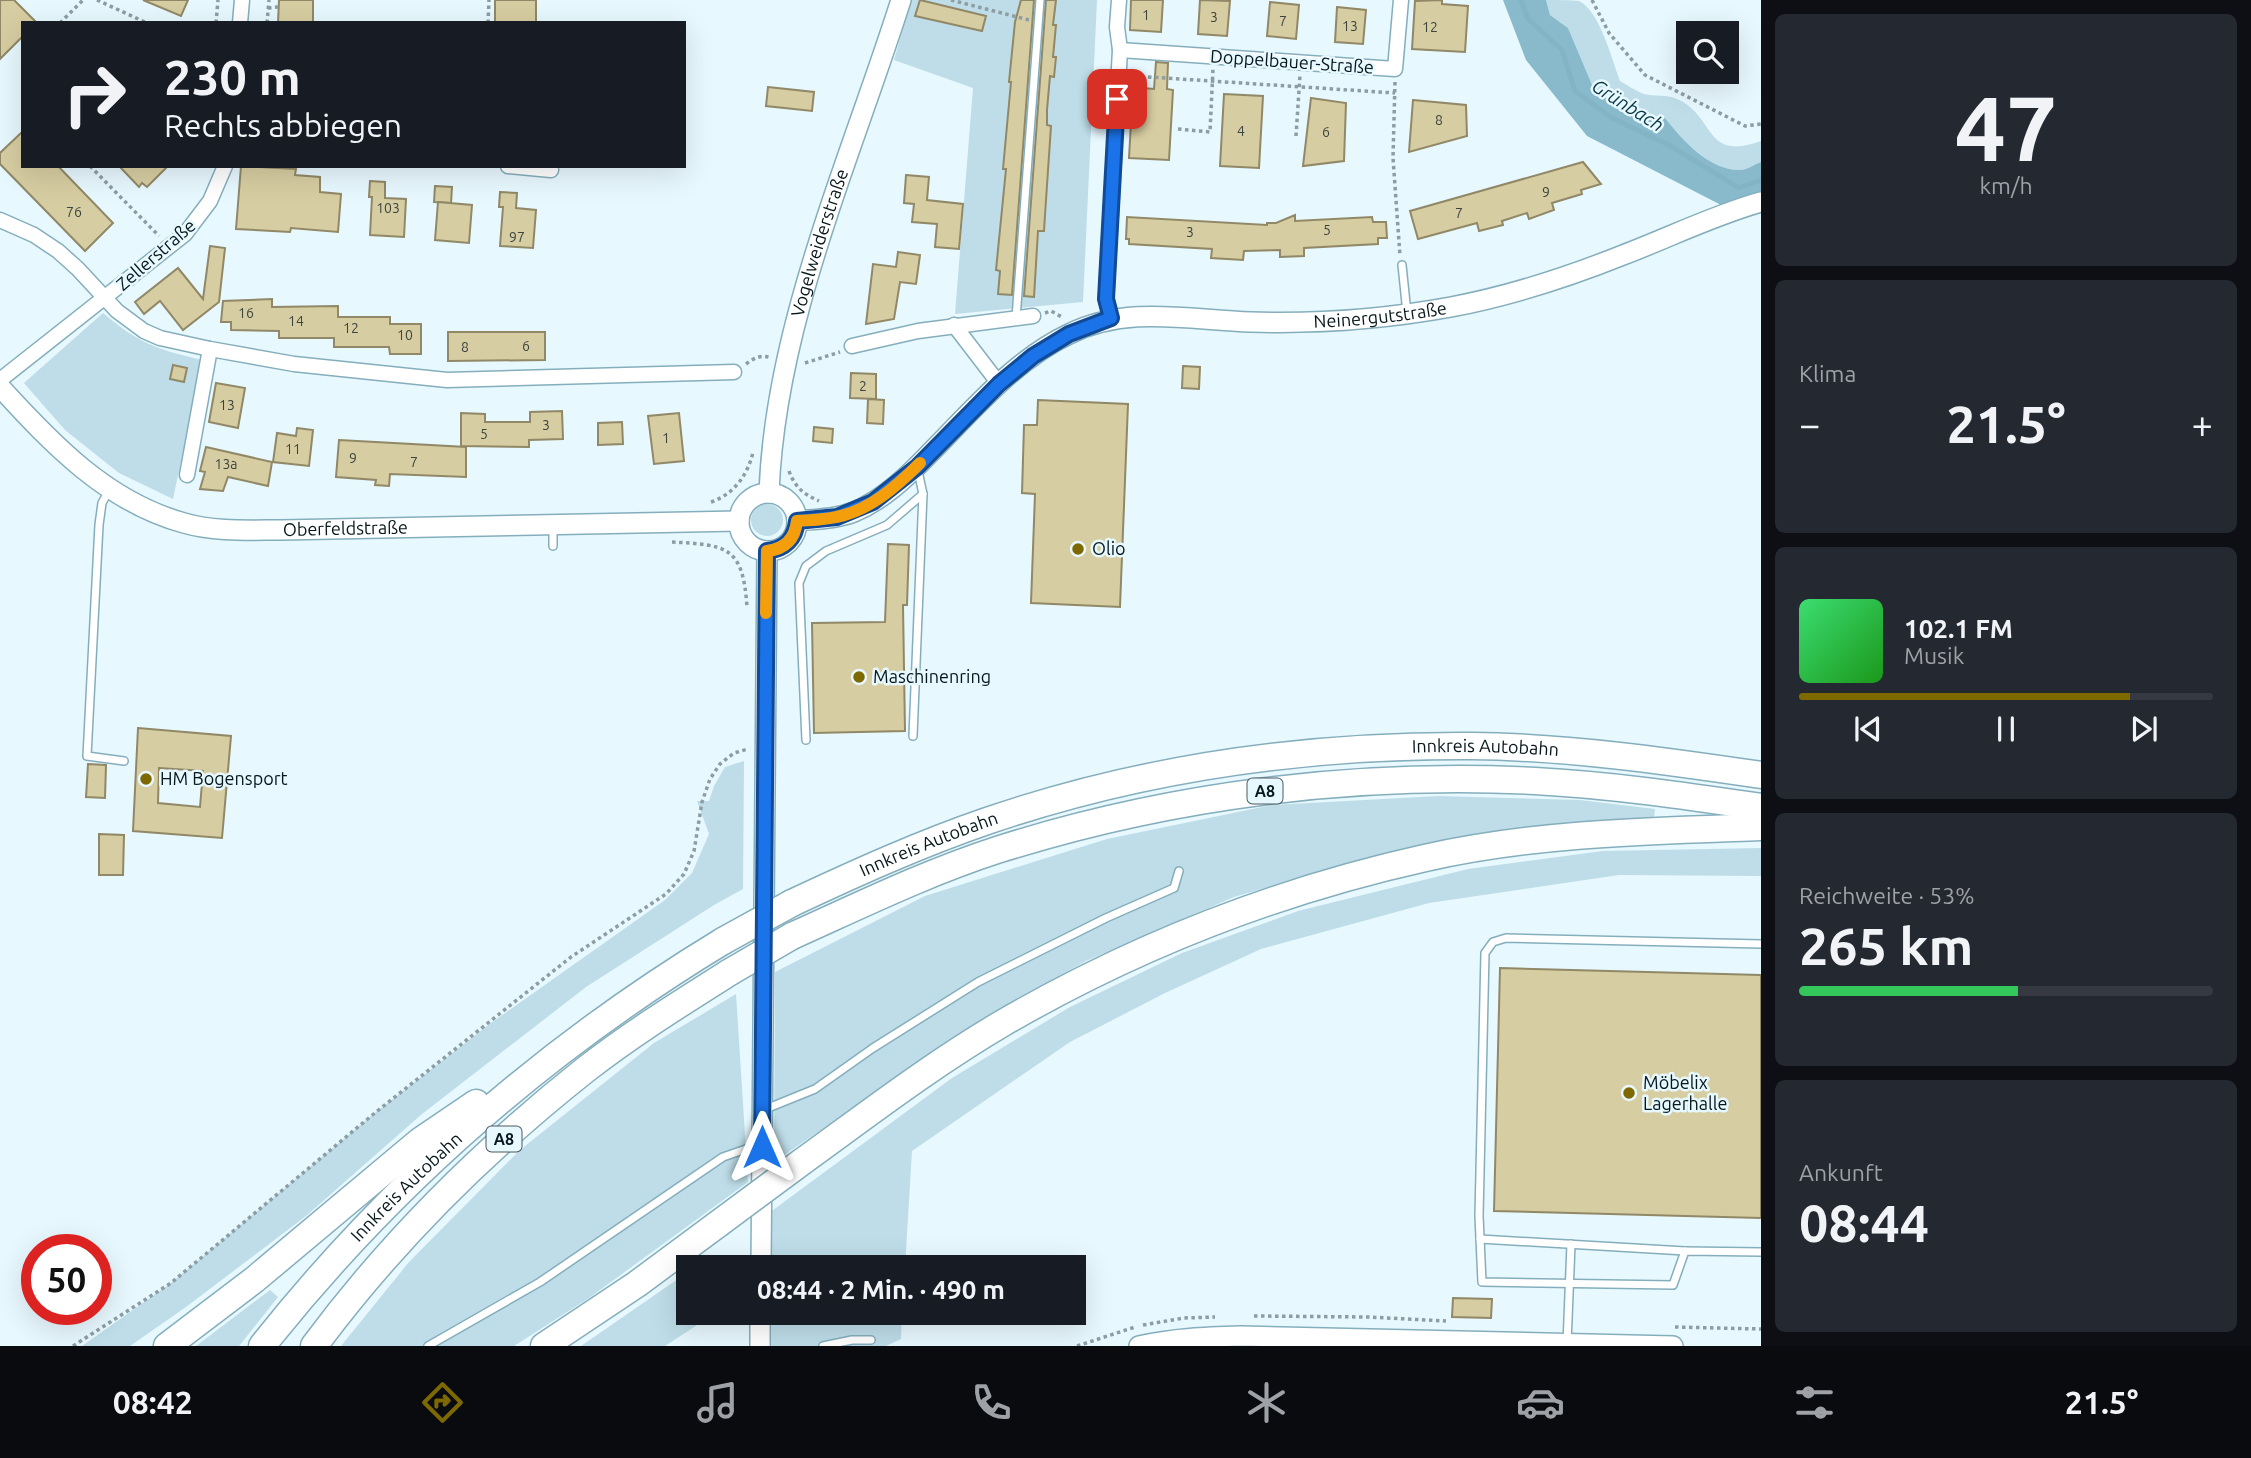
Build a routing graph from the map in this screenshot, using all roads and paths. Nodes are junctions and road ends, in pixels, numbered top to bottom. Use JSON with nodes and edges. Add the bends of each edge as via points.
{"nodes":[{"id":1,"x":83,"y":0,"type":"edge"},
{"id":2,"x":97,"y":0,"type":"edge"},
{"id":3,"x":218,"y":0,"type":"edge"},
{"id":4,"x":242,"y":0,"type":"edge"},
{"id":5,"x":269,"y":0,"type":"edge"},
{"id":6,"x":489,"y":0,"type":"edge"},
{"id":7,"x":901,"y":0,"type":"edge"},
{"id":8,"x":951,"y":0,"type":"edge"},
{"id":9,"x":1040,"y":0,"type":"edge"},
{"id":10,"x":1119,"y":0,"type":"edge"},
{"id":11,"x":1401,"y":0,"type":"edge"},
{"id":12,"x":1592,"y":0,"type":"edge"},
{"id":13,"x":279,"y":7,"type":"dead end"},
{"id":14,"x":268,"y":8,"type":"junction"},
{"id":15,"x":62,"y":21,"type":"edge"},
{"id":16,"x":143,"y":21,"type":"edge"},
{"id":17,"x":216,"y":21,"type":"edge"},
{"id":18,"x":240,"y":21,"type":"edge"},
{"id":19,"x":267,"y":21,"type":"edge"},
{"id":20,"x":488,"y":21,"type":"edge"},
{"id":21,"x":1038,"y":22,"type":"junction"},
{"id":22,"x":1119,"y":50,"type":"junction"},
{"id":23,"x":1213,"y":57,"type":"junction"},
{"id":24,"x":1301,"y":63,"type":"junction"},
{"id":25,"x":1395,"y":69,"type":"junction"},
{"id":26,"x":1118,"y":75,"type":"junction"},
{"id":27,"x":1213,"y":81,"type":"junction"},
{"id":28,"x":1299,"y":87,"type":"junction"},
{"id":29,"x":1395,"y":93,"type":"junction"},
{"id":30,"x":1761,"y":124,"type":"edge"},
{"id":31,"x":1178,"y":129,"type":"dead end"},
{"id":32,"x":1296,"y":136,"type":"dead end"},
{"id":33,"x":92,"y":168,"type":"edge"},
{"id":34,"x":224,"y":168,"type":"edge"},
{"id":35,"x":530,"y":168,"type":"edge"},
{"id":36,"x":551,"y":170,"type":"dead end"},
{"id":37,"x":1761,"y":202,"type":"edge"},
{"id":38,"x":0,"y":220,"type":"edge"},
{"id":39,"x":170,"y":248,"type":"junction"},
{"id":40,"x":1402,"y":265,"type":"joint"},
{"id":41,"x":105,"y":298,"type":"junction"},
{"id":42,"x":1407,"y":313,"type":"junction"},
{"id":43,"x":1033,"y":316,"type":"dead end"},
{"id":44,"x":1016,"y":318,"type":"junction"},
{"id":45,"x":1111,"y":318,"type":"junction"},
{"id":46,"x":954,"y":325,"type":"junction"},
{"id":47,"x":852,"y":346,"type":"joint"},
{"id":48,"x":210,"y":349,"type":"junction"},
{"id":49,"x":780,"y":360,"type":"junction"},
{"id":50,"x":734,"y":372,"type":"joint"},
{"id":51,"x":0,"y":380,"type":"edge"},
{"id":52,"x":999,"y":384,"type":"junction"},
{"id":53,"x":0,"y":387,"type":"edge"},
{"id":54,"x":748,"y":467,"type":"dead end"},
{"id":55,"x":917,"y":467,"type":"junction"},
{"id":56,"x":187,"y":475,"type":"dead end"},
{"id":57,"x":109,"y":490,"type":"junction"},
{"id":58,"x":769,"y":492,"type":"junction"},
{"id":59,"x":923,"y":494,"type":"junction"},
{"id":60,"x":702,"y":503,"type":"dead end"},
{"id":61,"x":739,"y":521,"type":"junction"},
{"id":62,"x":797,"y":521,"type":"junction"},
{"id":63,"x":552,"y":525,"type":"junction"},
{"id":64,"x":553,"y":546,"type":"dead end"},
{"id":65,"x":767,"y":551,"type":"junction"},
{"id":66,"x":913,"y":736,"type":"dead end"},
{"id":67,"x":806,"y":740,"type":"dead end"},
{"id":68,"x":764,"y":747,"type":"junction"},
{"id":69,"x":124,"y":761,"type":"dead end"},
{"id":70,"x":1761,"y":775,"type":"edge"},
{"id":71,"x":1761,"y":807,"type":"edge"},
{"id":72,"x":1761,"y":827,"type":"edge"},
{"id":73,"x":1180,"y":871,"type":"dead end"},
{"id":74,"x":1761,"y":944,"type":"edge"},
{"id":75,"x":555,"y":1054,"type":"junction"},
{"id":76,"x":763,"y":1111,"type":"junction"},
{"id":77,"x":762,"y":1147,"type":"junction"},
{"id":78,"x":1480,"y":1239,"type":"junction"},
{"id":79,"x":1571,"y":1244,"type":"junction"},
{"id":80,"x":1685,"y":1251,"type":"junction"},
{"id":81,"x":1761,"y":1252,"type":"edge"},
{"id":82,"x":761,"y":1255,"type":"edge"},
{"id":83,"x":1570,"y":1283,"type":"junction"},
{"id":84,"x":760,"y":1325,"type":"edge"},
{"id":85,"x":870,"y":1340,"type":"dead end"},
{"id":86,"x":1567,"y":1344,"type":"edge"},
{"id":87,"x":73,"y":1346,"type":"edge"},
{"id":88,"x":167,"y":1346,"type":"edge"},
{"id":89,"x":262,"y":1346,"type":"edge"},
{"id":90,"x":314,"y":1346,"type":"edge"},
{"id":91,"x":428,"y":1346,"type":"edge"},
{"id":92,"x":544,"y":1346,"type":"edge"},
{"id":93,"x":760,"y":1346,"type":"edge"},
{"id":94,"x":823,"y":1346,"type":"edge"},
{"id":95,"x":1139,"y":1346,"type":"edge"},
{"id":96,"x":1673,"y":1346,"type":"edge"}],
"edges":[{"from":1,"to":15,"type":"path"},
{"from":2,"to":16,"type":"path"},
{"from":3,"to":17,"type":"path"},
{"from":4,"to":18,"type":"street"},
{"from":5,"to":14,"type":"path"},
{"from":6,"to":20,"type":"path"},
{"from":7,"to":49,"type":"main road","name":"Vogelweiderstraße"},
{"from":8,"to":21,"type":"path"},
{"from":9,"to":21,"type":"lane"},
{"from":10,"to":22,"type":"street"},
{"from":11,"to":25,"type":"street","name":"Doppelbauer-Straße"},
{"from":12,"to":30,"type":"path","via":[[1609,33],[1645,75],[1745,126]]},
{"from":13,"to":14,"type":"path"},
{"from":14,"to":19,"type":"path"},
{"from":21,"to":44,"type":"lane"},
{"from":22,"to":23,"type":"street","name":"Doppelbauer-Straße"},
{"from":22,"to":26,"type":"street"},
{"from":23,"to":24,"type":"street","name":"Doppelbauer-Straße"},
{"from":23,"to":27,"type":"path"},
{"from":24,"to":25,"type":"street","name":"Doppelbauer-Straße"},
{"from":24,"to":28,"type":"path"},
{"from":25,"to":29,"type":"path"},
{"from":26,"to":27,"type":"path"},
{"from":26,"to":45,"type":"street","via":[[1106,299]]},
{"from":27,"to":28,"type":"path"},
{"from":27,"to":31,"type":"path","via":[[1210,132]]},
{"from":28,"to":29,"type":"path"},
{"from":28,"to":32,"type":"path"},
{"from":29,"to":40,"type":"path","via":[[1393,158]]},
{"from":33,"to":39,"type":"path"},
{"from":34,"to":39,"type":"street","name":"Zellerstraße","via":[[201,216]]},
{"from":35,"to":36,"type":"street"},
{"from":37,"to":42,"type":"main road","name":"Neinergutstraße","via":[[1619,257],[1507,293]]},
{"from":38,"to":41,"type":"street","name":"Zellerstraße","via":[[58,251]]},
{"from":39,"to":41,"type":"street","name":"Zellerstraße"},
{"from":40,"to":42,"type":"lane"},
{"from":41,"to":48,"type":"street","via":[[144,331]]},
{"from":41,"to":51,"type":"street"},
{"from":42,"to":45,"type":"main road","name":"Neinergutstraße","via":[[1323,322]]},
{"from":43,"to":44,"type":"street"},
{"from":44,"to":46,"type":"street"},
{"from":45,"to":52,"type":"main road","name":"Neinergutstraße","via":[[1069,334]]},
{"from":46,"to":47,"type":"street"},
{"from":46,"to":52,"type":"street"},
{"from":47,"to":49,"type":"path","via":[[811,363]]},
{"from":48,"to":50,"type":"street","via":[[294,365],[447,380]]},
{"from":48,"to":56,"type":"street"},
{"from":49,"to":50,"type":"path","via":[[752,359]]},
{"from":49,"to":58,"type":"main road","name":"Vogelweiderstraße"},
{"from":52,"to":55,"type":"main road","name":"Neinergutstraße"},
{"from":53,"to":57,"type":"main road","name":"Oberfeldstraße","via":[[36,427]]},
{"from":54,"to":60,"type":"path","via":[[727,496]]},
{"from":55,"to":59,"type":"lane"},
{"from":55,"to":62,"type":"main road","name":"Neinergutstraße","via":[[856,511]]},
{"from":57,"to":63,"type":"main road","name":"Oberfeldstraße","via":[[186,524],[227,530]]},
{"from":57,"to":69,"type":"lane","via":[[99,525],[86,755]]},
{"from":58,"to":61,"type":"main road","via":[[751,498]]},
{"from":58,"to":62,"type":"main road","via":[[786,498]]},
{"from":59,"to":66,"type":"lane"},
{"from":59,"to":67,"type":"lane","via":[[887,525],[826,551],[806,566],[799,583]]},
{"from":61,"to":63,"type":"main road","name":"Oberfeldstraße"},
{"from":61,"to":65,"type":"main road","via":[[750,545]]},
{"from":62,"to":65,"type":"main road","via":[[789,543]]},
{"from":63,"to":64,"type":"lane"},
{"from":65,"to":68,"type":"main road"},
{"from":68,"to":76,"type":"main road"},
{"from":68,"to":87,"type":"path","via":[[734,753],[720,764],[702,802],[694,851],[684,874],[666,894],[571,957],[171,1283]]},
{"from":70,"to":75,"type":"highway","name":"Innkreis Autobahn","number":"A8","bridge":true,"via":[[1583,753],[1472,746],[1348,751],[1223,764],[1124,782],[989,820],[902,852],[792,903],[723,940],[612,1011]]},
{"from":71,"to":90,"type":"highway","name":"Innkreis Autobahn","number":"A8","bridge":true,"via":[[1639,789],[1430,779],[1289,788],[1150,809],[994,851],[792,936],[655,1020],[587,1069],[477,1162],[371,1273]]},
{"from":72,"to":92,"type":"highway","bridge":true,"via":[[1625,831],[1426,858],[1324,884],[1203,925],[1003,1023],[912,1082],[637,1284]]},
{"from":73,"to":76,"type":"lane","via":[[1174,888],[978,982],[815,1089]]},
{"from":74,"to":78,"type":"lane","via":[[1506,938],[1493,942],[1485,953]]},
{"from":75,"to":88,"type":"highway","via":[[420,1141]]},
{"from":75,"to":89,"type":"highway","name":"Innkreis Autobahn","number":"A8","via":[[390,1201]]},
{"from":76,"to":77,"type":"main road"},
{"from":77,"to":82,"type":"main road"},
{"from":77,"to":91,"type":"lane","via":[[723,1157],[540,1282]]},
{"from":78,"to":79,"type":"lane"},
{"from":78,"to":83,"type":"lane","via":[[1482,1282]]},
{"from":79,"to":80,"type":"lane"},
{"from":79,"to":83,"type":"lane"},
{"from":80,"to":81,"type":"lane"},
{"from":80,"to":83,"type":"lane","via":[[1673,1285]]},
{"from":83,"to":86,"type":"lane"},
{"from":84,"to":93,"type":"main road"},
{"from":85,"to":94,"type":"lane"},
{"from":86,"to":95,"type":"main road","via":[[1241,1336]]},
{"from":86,"to":96,"type":"main road"}]}
